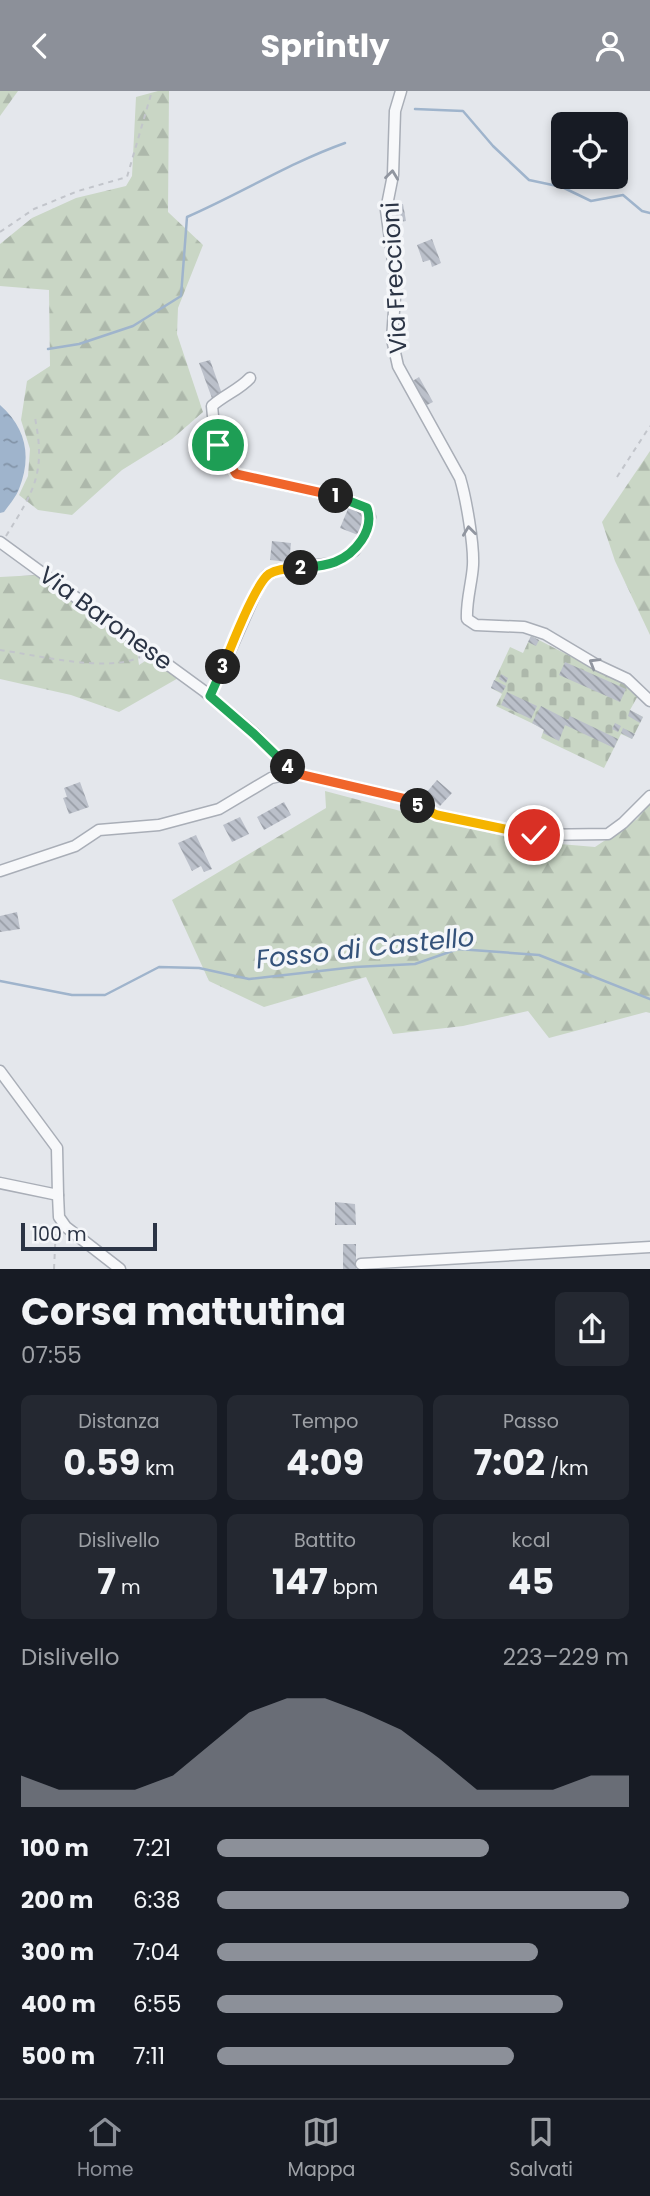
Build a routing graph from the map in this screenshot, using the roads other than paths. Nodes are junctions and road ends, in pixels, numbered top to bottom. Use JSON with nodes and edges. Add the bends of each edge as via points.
{"nodes":[{"id":1,"x":401,"y":91,"type":"edge"},
{"id":2,"x":250,"y":378,"type":"dead end"},
{"id":3,"x":1,"y":543,"type":"edge"},
{"id":4,"x":210,"y":696,"type":"junction"},
{"id":5,"x":650,"y":701,"type":"edge"},
{"id":6,"x":294,"y":773,"type":"junction"},
{"id":7,"x":650,"y":796,"type":"edge"},
{"id":8,"x":0,"y":871,"type":"edge"},
{"id":9,"x":0,"y":1071,"type":"edge"},
{"id":10,"x":0,"y":1183,"type":"edge"},
{"id":11,"x":58,"y":1195,"type":"junction"},
{"id":12,"x":650,"y":1247,"type":"edge"},
{"id":13,"x":361,"y":1264,"type":"dead end"},
{"id":14,"x":120,"y":1269,"type":"edge"}],
"edges":[{"from":5,"to":1,"type":"street","name":"Via Freccioni","one_way":true,"via":[[627,680],[545,634],[524,627],[476,625],[467,619],[473,564],[465,493],[398,366],[392,339],[396,283],[386,211]]},
{"from":2,"to":4,"type":"street","via":[[212,406],[218,445],[236,474],[343,498],[367,508],[370,517],[354,551],[334,563],[267,575]]},
{"from":3,"to":4,"type":"street","name":"Via Baronese"},
{"from":4,"to":6,"type":"street","name":"Via Baronese"},
{"from":6,"to":7,"type":"street","via":[[406,799],[437,815],[534,835],[608,834]]},
{"from":6,"to":8,"type":"street","via":[[271,778],[219,809],[159,825],[99,830],[75,846]]},
{"from":9,"to":11,"type":"street","via":[[57,1148]]},
{"from":10,"to":11,"type":"street"},
{"from":11,"to":14,"type":"street","via":[[59,1217],[66,1227]]},
{"from":12,"to":13,"type":"street"}]}
